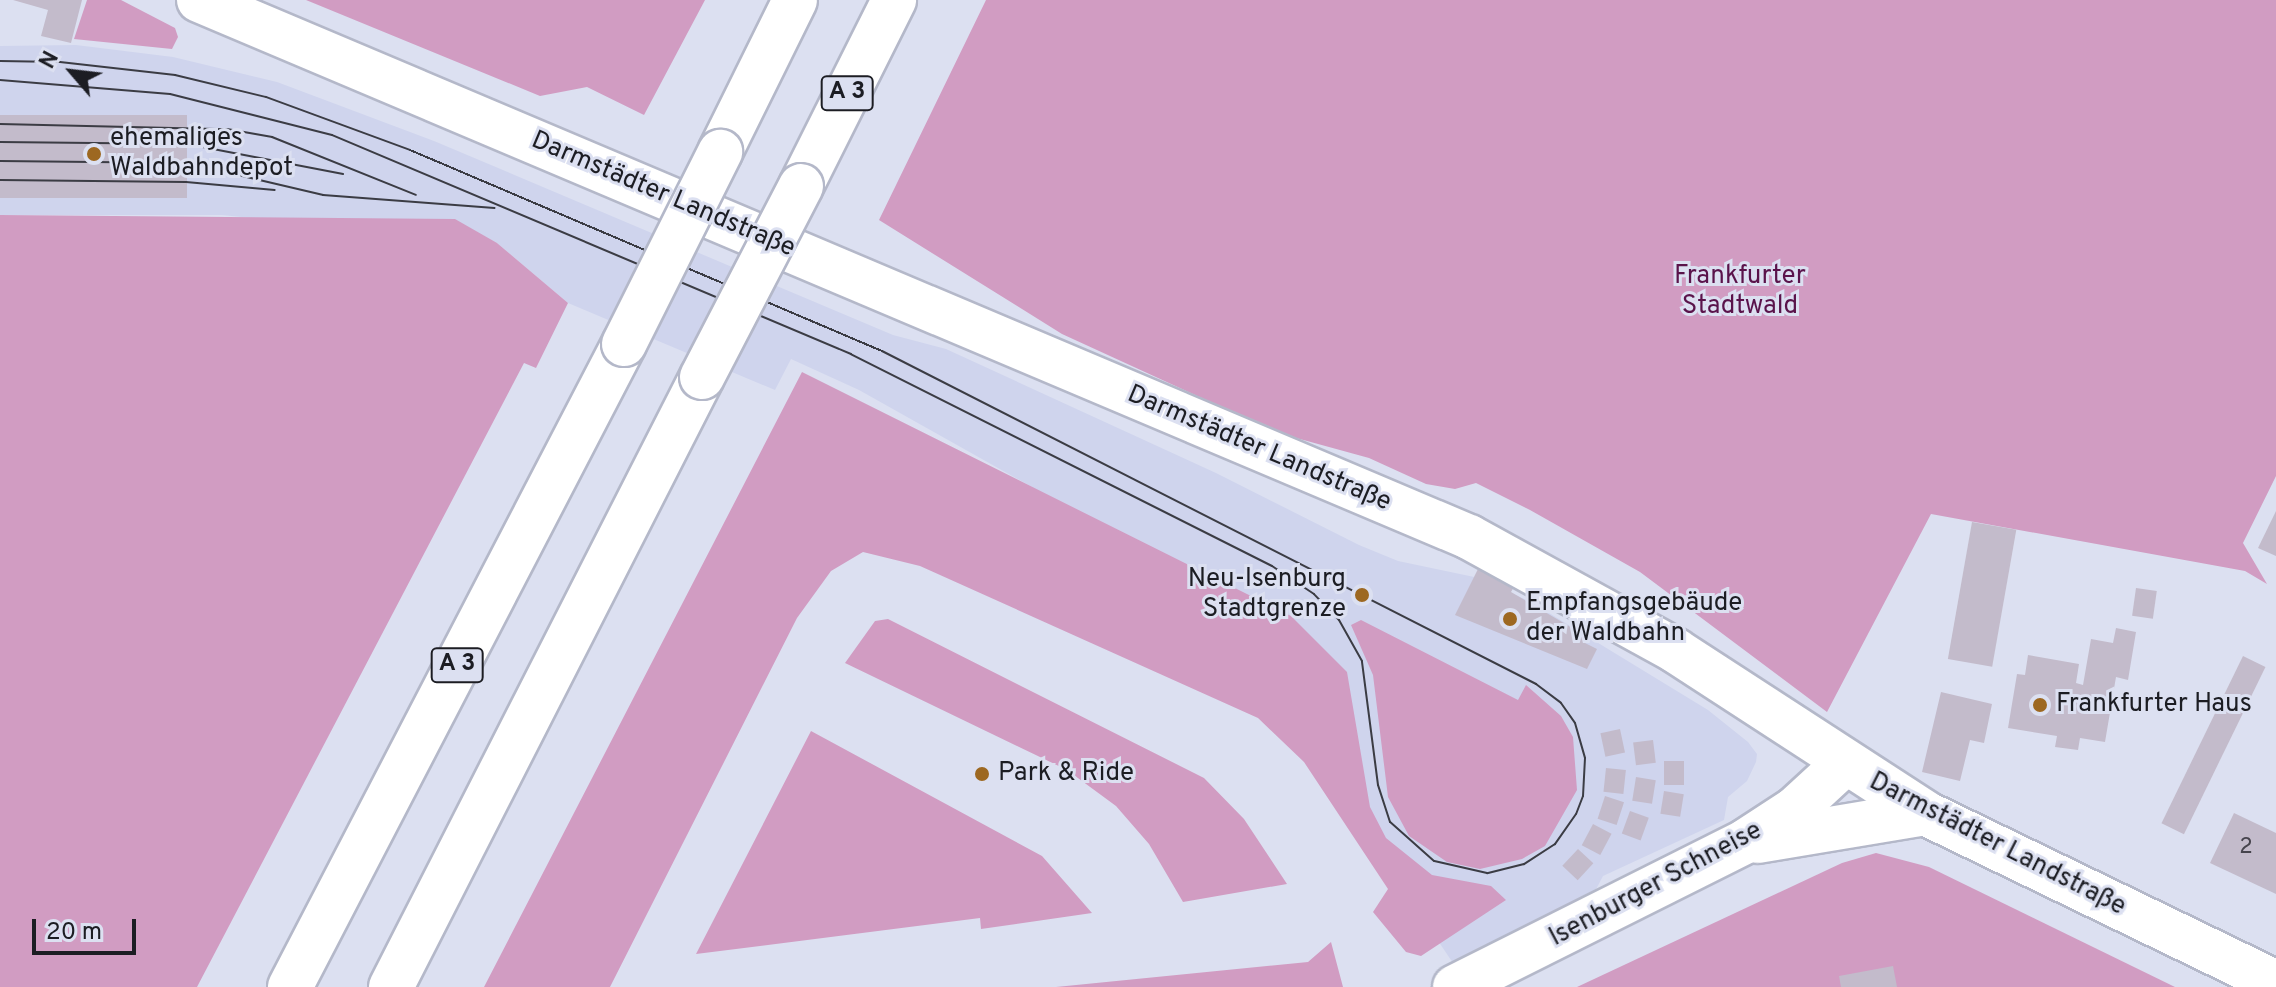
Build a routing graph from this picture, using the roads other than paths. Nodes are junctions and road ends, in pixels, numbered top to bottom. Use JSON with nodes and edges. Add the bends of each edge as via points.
{"nodes":[{"id":1,"x":199,"y":0,"type":"edge"},
{"id":2,"x":795,"y":0,"type":"edge"},
{"id":3,"x":894,"y":0,"type":"edge"},
{"id":4,"x":1844,"y":764,"type":"junction"},
{"id":5,"x":1925,"y":813,"type":"junction"},
{"id":6,"x":1746,"y":841,"type":"junction"},
{"id":7,"x":2276,"y":983,"type":"edge"},
{"id":8,"x":290,"y":987,"type":"edge"},
{"id":9,"x":391,"y":987,"type":"edge"},
{"id":10,"x":1455,"y":987,"type":"edge"}],
"edges":[{"from":1,"to":4,"type":"main road","name":"Darmstädter Landstraße","via":[[1469,537],[1676,651]]},
{"from":2,"to":8,"type":"main road","number":"A 3","bridge":true,"via":[[624,344]]},
{"from":3,"to":9,"type":"main road","number":"A 3","bridge":true},
{"from":4,"to":5,"type":"main road","name":"Darmstädter Landstraße"},
{"from":4,"to":6,"type":"main road","name":"Isenburger Schneise","via":[[1795,809]]},
{"from":5,"to":6,"type":"main road","via":[[1800,838]]},
{"from":5,"to":7,"type":"main road","name":"Darmstädter Landstraße"},
{"from":6,"to":10,"type":"main road","name":"Isenburger Schneise"}]}
